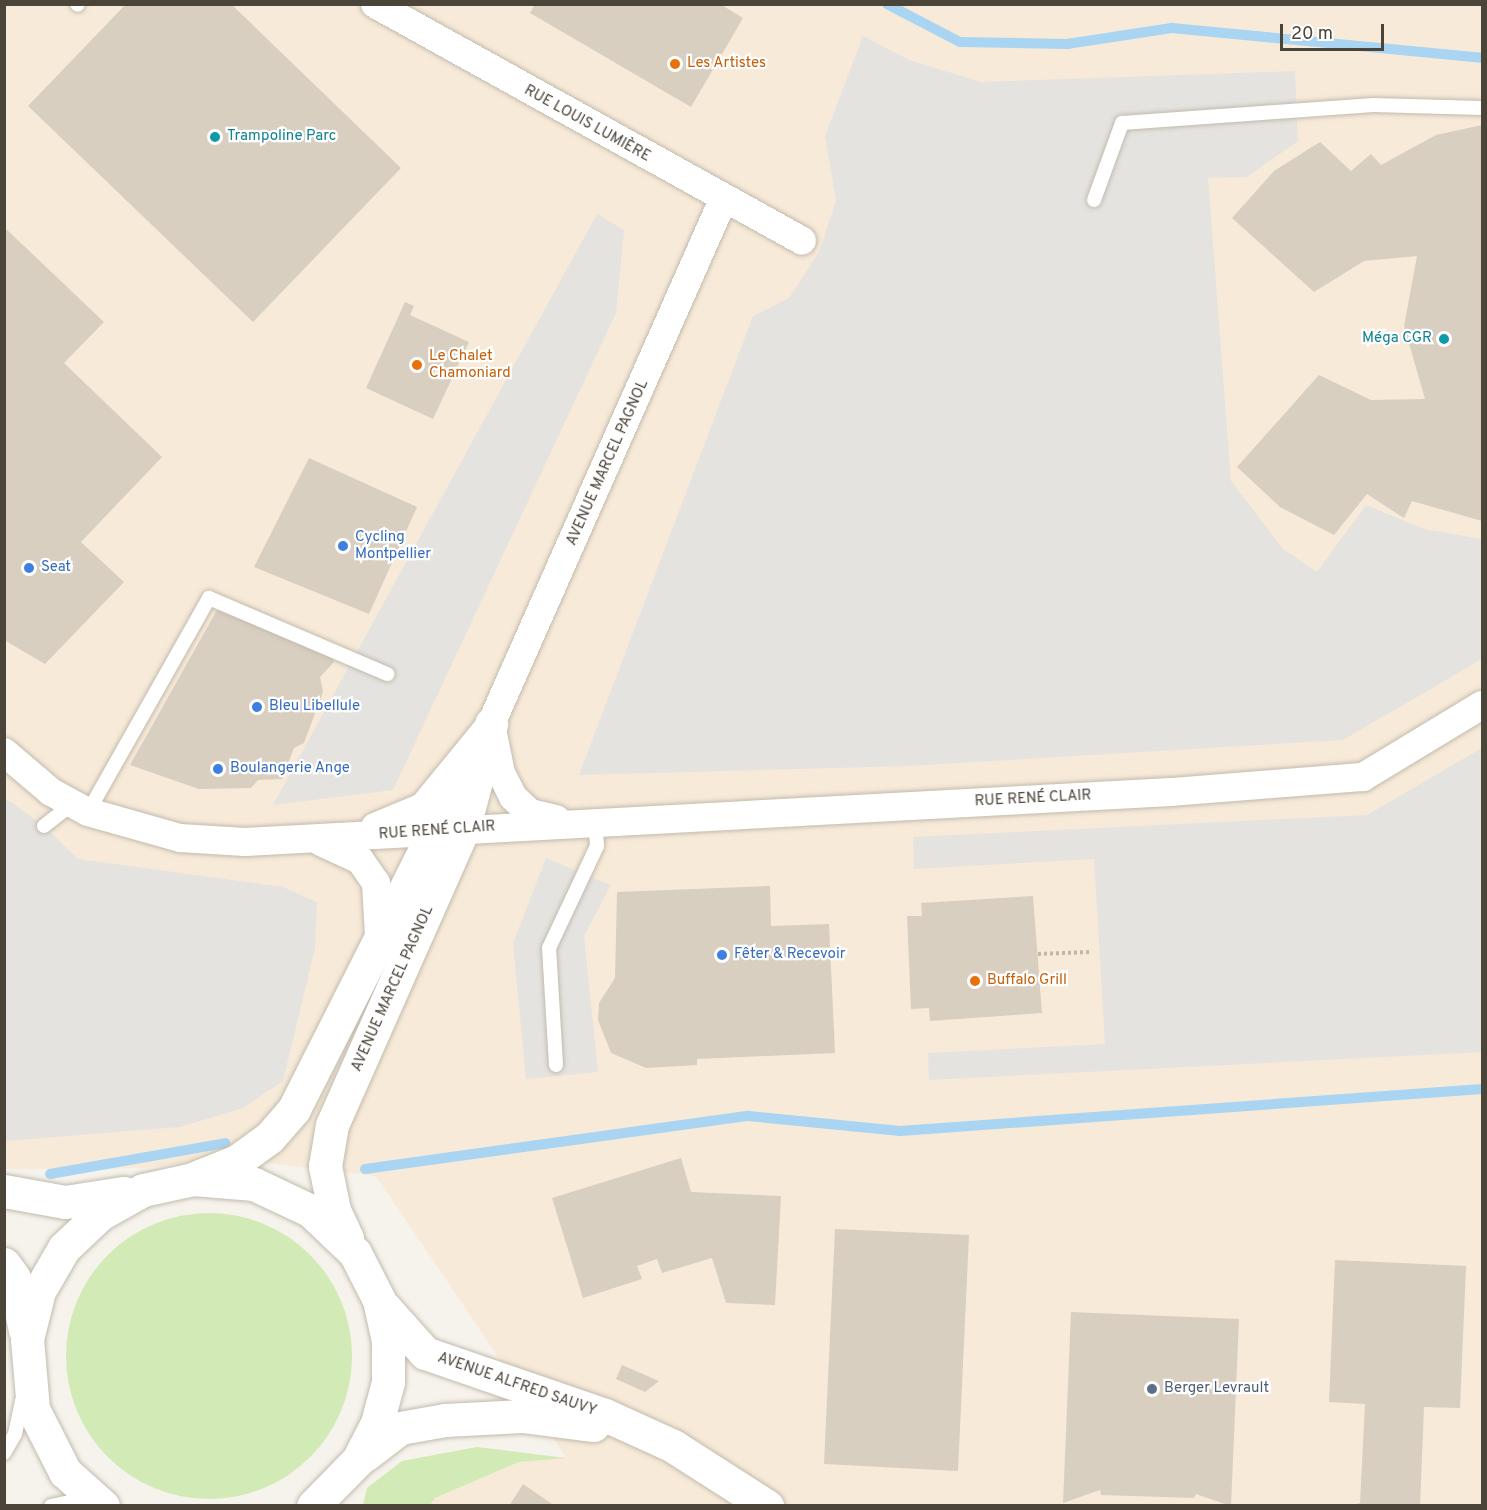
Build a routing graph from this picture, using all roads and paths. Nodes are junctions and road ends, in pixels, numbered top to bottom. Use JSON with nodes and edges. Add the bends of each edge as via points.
{"nodes":[{"id":1,"x":375,"y":4,"type":"edge"},
{"id":2,"x":1482,"y":108,"type":"edge"},
{"id":3,"x":723,"y":200,"type":"junction"},
{"id":4,"x":1094,"y":200,"type":"dead end"},
{"id":5,"x":802,"y":241,"type":"dead end"},
{"id":6,"x":387,"y":674,"type":"dead end"},
{"id":7,"x":1482,"y":705,"type":"edge"},
{"id":8,"x":491,"y":724,"type":"junction"},
{"id":9,"x":4,"y":752,"type":"edge"},
{"id":10,"x":79,"y":808,"type":"junction"},
{"id":11,"x":595,"y":820,"type":"junction"},
{"id":12,"x":563,"y":821,"type":"junction"},
{"id":13,"x":44,"y":826,"type":"dead end"},
{"id":14,"x":464,"y":830,"type":"junction"},
{"id":15,"x":430,"y":832,"type":"junction"},
{"id":16,"x":310,"y":839,"type":"junction"},
{"id":17,"x":442,"y":878,"type":"junction"},
{"id":18,"x":379,"y":936,"type":"junction"},
{"id":19,"x":1090,"y":952,"type":"dead end"},
{"id":20,"x":1038,"y":954,"type":"dead end"},
{"id":21,"x":556,"y":1065,"type":"dead end"},
{"id":22,"x":193,"y":1179,"type":"junction"},
{"id":23,"x":143,"y":1190,"type":"junction"},
{"id":24,"x":4,"y":1191,"type":"edge"},
{"id":25,"x":355,"y":1253,"type":"junction"},
{"id":26,"x":4,"y":1264,"type":"edge"},
{"id":27,"x":379,"y":1300,"type":"junction"},
{"id":28,"x":27,"y":1339,"type":"junction"},
{"id":29,"x":27,"y":1374,"type":"junction"},
{"id":30,"x":674,"y":1446,"type":"junction"},
{"id":31,"x":4,"y":1453,"type":"edge"},
{"id":32,"x":358,"y":1460,"type":"junction"},
{"id":33,"x":96,"y":1502,"type":"edge"},
{"id":34,"x":317,"y":1504,"type":"edge"},
{"id":35,"x":51,"y":1506,"type":"edge"},
{"id":36,"x":767,"y":1506,"type":"edge"}],
"edges":[{"from":1,"to":3,"type":"street","name":"RUE LOUIS LUMIÈRE"},
{"from":2,"to":4,"type":"lane","via":[[1373,105],[1122,123]]},
{"from":3,"to":5,"type":"street","name":"RUE LOUIS LUMIÈRE"},
{"from":3,"to":8,"type":"street","name":"AVENUE MARCEL PAGNOL"},
{"from":6,"to":10,"type":"lane","via":[[208,598]]},
{"from":7,"to":11,"type":"street","name":"RUE RENÉ CLAIR","via":[[1363,777],[1171,792]]},
{"from":8,"to":12,"type":"street","name":"RUE RENÉ CLAIR","via":[[501,773],[513,797],[530,813]]},
{"from":8,"to":14,"type":"street","name":"AVENUE MARCEL PAGNOL"},
{"from":8,"to":15,"type":"street","name":"AVENUE MARCEL PAGNOL"},
{"from":8,"to":16,"type":"street","name":"RUE RENÉ CLAIR","via":[[453,776],[423,807],[380,826]]},
{"from":9,"to":10,"type":"street"},
{"from":10,"to":13,"type":"lane"},
{"from":10,"to":16,"type":"street","via":[[180,838]]},
{"from":11,"to":12,"type":"street","name":"RUE RENÉ CLAIR"},
{"from":11,"to":21,"type":"lane","via":[[597,846],[549,948]]},
{"from":12,"to":14,"type":"street","name":"RUE RENÉ CLAIR"},
{"from":12,"to":17,"type":"street","name":"RUE RENÉ CLAIR","via":[[477,844]]},
{"from":14,"to":15,"type":"street","name":"RUE RENÉ CLAIR"},
{"from":14,"to":17,"type":"street","name":"AVENUE MARCEL PAGNOL"},
{"from":15,"to":16,"type":"street","name":"RUE RENÉ CLAIR"},
{"from":15,"to":18,"type":"street","name":"AVENUE MARCEL PAGNOL"},
{"from":16,"to":18,"type":"street","via":[[339,847],[360,860],[376,883]]},
{"from":17,"to":25,"type":"street","name":"AVENUE MARCEL PAGNOL","via":[[332,1125],[325,1166],[333,1210]]},
{"from":18,"to":22,"type":"street","name":"AVENUE MARCEL PAGNOL","via":[[294,1108],[269,1138],[237,1161]]},
{"from":19,"to":20,"type":"path"},
{"from":22,"to":23,"type":"street"},
{"from":22,"to":25,"type":"street","via":[[254,1184],[311,1210]]},
{"from":23,"to":24,"type":"street","via":[[64,1202]]},
{"from":23,"to":28,"type":"street","via":[[100,1214],[64,1248],[39,1291]]},
{"from":25,"to":27,"type":"street","name":"AVENUE MARCEL PAGNOL"},
{"from":26,"to":28,"type":"street","via":[[14,1278]]},
{"from":27,"to":30,"type":"street","name":"AVENUE ALFRED SAUVY","via":[[403,1335],[425,1353],[605,1415]]},
{"from":27,"to":32,"type":"street","via":[[388,1341],[388,1382],[377,1423]]},
{"from":28,"to":29,"type":"street"},
{"from":29,"to":31,"type":"lane","via":[[15,1434]]},
{"from":29,"to":33,"type":"street","via":[[46,1442]]},
{"from":30,"to":32,"type":"street","name":"AVENUE ALFRED SAUVY","via":[[593,1425],[522,1416],[400,1428]]},
{"from":30,"to":36,"type":"street","name":"AVENUE ALFRED SAUVY"},
{"from":32,"to":34,"type":"street"},
{"from":33,"to":35,"type":"lane"}]}
